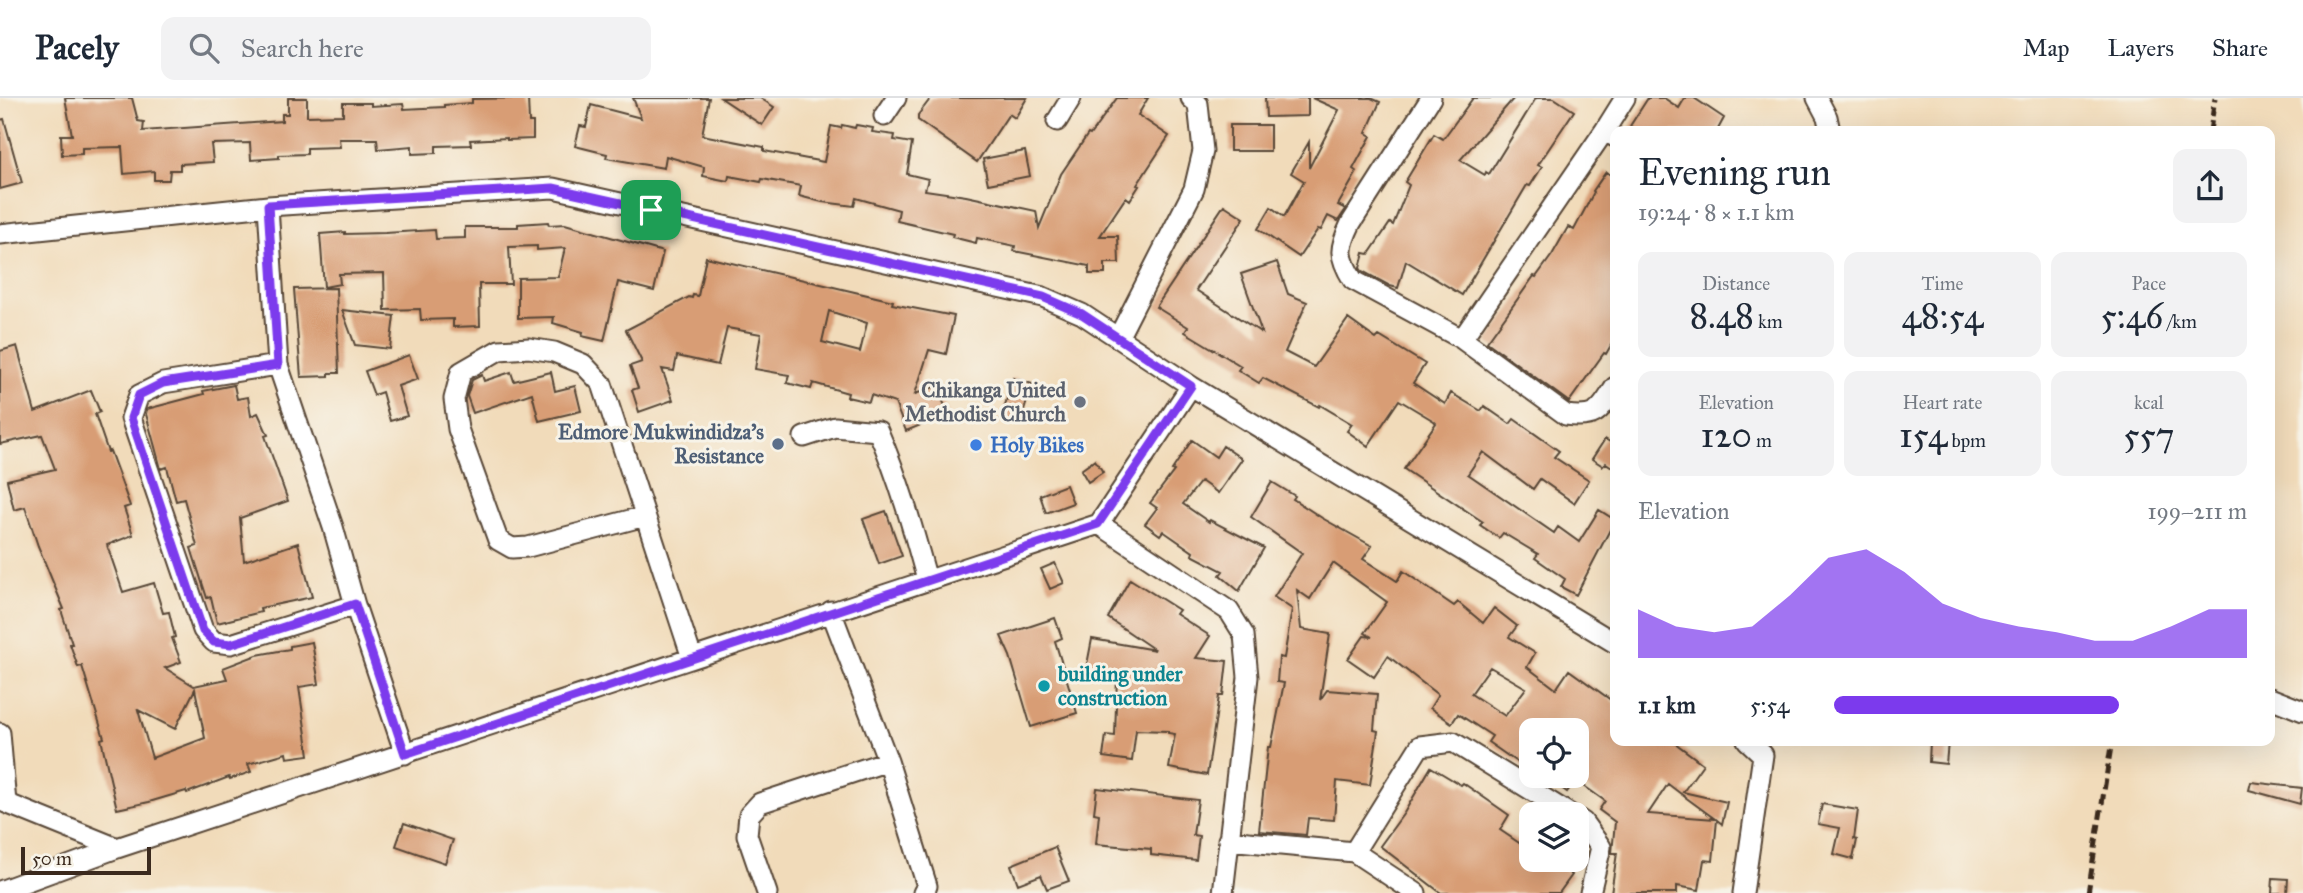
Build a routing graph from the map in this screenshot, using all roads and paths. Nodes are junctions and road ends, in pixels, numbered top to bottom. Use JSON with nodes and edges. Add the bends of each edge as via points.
{"nodes":[{"id":1,"x":896,"y":98,"type":"edge"},
{"id":2,"x":1071,"y":98,"type":"edge"},
{"id":3,"x":1191,"y":98,"type":"edge"},
{"id":4,"x":1431,"y":98,"type":"edge"},
{"id":5,"x":1625,"y":98,"type":"edge"},
{"id":6,"x":1817,"y":98,"type":"edge"},
{"id":7,"x":884,"y":116,"type":"dead end"},
{"id":8,"x":1057,"y":121,"type":"dead end"},
{"id":9,"x":1613,"y":126,"type":"edge"},
{"id":10,"x":1829,"y":126,"type":"edge"},
{"id":11,"x":1610,"y":133,"type":"edge"},
{"id":12,"x":268,"y":205,"type":"junction"},
{"id":13,"x":0,"y":234,"type":"edge"},
{"id":14,"x":1118,"y":338,"type":"junction"},
{"id":15,"x":1462,"y":339,"type":"junction"},
{"id":16,"x":278,"y":365,"type":"junction"},
{"id":17,"x":1191,"y":386,"type":"junction"},
{"id":18,"x":1610,"y":395,"type":"edge"},
{"id":19,"x":804,"y":437,"type":"dead end"},
{"id":20,"x":645,"y":516,"type":"junction"},
{"id":21,"x":1098,"y":524,"type":"junction"},
{"id":22,"x":927,"y":580,"type":"junction"},
{"id":23,"x":355,"y":604,"type":"junction"},
{"id":24,"x":831,"y":611,"type":"junction"},
{"id":25,"x":1610,"y":640,"type":"edge"},
{"id":26,"x":692,"y":658,"type":"junction"},
{"id":27,"x":2275,"y":700,"type":"edge"},
{"id":28,"x":2303,"y":711,"type":"edge"},
{"id":29,"x":0,"y":733,"type":"edge"},
{"id":30,"x":1764,"y":748,"type":"edge"},
{"id":31,"x":405,"y":754,"type":"junction"},
{"id":32,"x":888,"y":761,"type":"junction"},
{"id":33,"x":3,"y":800,"type":"edge"},
{"id":34,"x":1550,"y":802,"type":"edge"},
{"id":35,"x":1589,"y":831,"type":"edge"},
{"id":36,"x":1228,"y":840,"type":"junction"},
{"id":37,"x":117,"y":848,"type":"junction"},
{"id":38,"x":1354,"y":852,"type":"junction"},
{"id":39,"x":0,"y":891,"type":"edge"},
{"id":40,"x":767,"y":893,"type":"edge"},
{"id":41,"x":923,"y":893,"type":"edge"},
{"id":42,"x":1223,"y":893,"type":"edge"},
{"id":43,"x":1416,"y":893,"type":"edge"},
{"id":44,"x":1590,"y":893,"type":"edge"},
{"id":45,"x":1744,"y":893,"type":"edge"}],
"edges":[{"from":1,"to":7,"type":"street"},
{"from":2,"to":8,"type":"street"},
{"from":3,"to":14,"type":"street","via":[[1198,104],[1203,151],[1194,189]]},
{"from":4,"to":15,"type":"street","via":[[1351,223],[1341,244],[1343,263],[1353,280]]},
{"from":5,"to":9,"type":"street"},
{"from":6,"to":10,"type":"street"},
{"from":11,"to":15,"type":"street"},
{"from":12,"to":13,"type":"street"},
{"from":12,"to":14,"type":"street","via":[[553,188],[1043,297],[1082,314]]},
{"from":12,"to":16,"type":"street"},
{"from":14,"to":17,"type":"street"},
{"from":15,"to":18,"type":"street","via":[[1566,415],[1585,417],[1601,409]]},
{"from":16,"to":23,"type":"street"},
{"from":16,"to":23,"type":"street","via":[[163,383],[139,395],[131,418],[203,631],[214,642],[231,644]]},
{"from":17,"to":21,"type":"street"},
{"from":17,"to":25,"type":"street"},
{"from":19,"to":22,"type":"street","via":[[835,427],[878,430]]},
{"from":20,"to":20,"type":"street","via":[[602,384],[583,365],[554,352],[529,348],[499,350],[461,372],[454,399],[458,429],[498,540],[512,548],[528,547]]},
{"from":20,"to":26,"type":"street"},
{"from":21,"to":22,"type":"street"},
{"from":21,"to":36,"type":"street","via":[[1229,611],[1244,635],[1248,677]]},
{"from":22,"to":24,"type":"street"},
{"from":23,"to":31,"type":"street"},
{"from":24,"to":26,"type":"street"},
{"from":24,"to":32,"type":"street"},
{"from":26,"to":31,"type":"street"},
{"from":27,"to":28,"type":"street"},
{"from":29,"to":33,"type":"street"},
{"from":30,"to":45,"type":"street"},
{"from":31,"to":37,"type":"street"},
{"from":32,"to":40,"type":"street","via":[[761,803],[748,815],[747,835]]},
{"from":32,"to":41,"type":"street","via":[[928,886]]},
{"from":33,"to":37,"type":"street"},
{"from":34,"to":38,"type":"street","via":[[1453,742],[1420,746]]},
{"from":35,"to":44,"type":"street","via":[[1601,848]]},
{"from":36,"to":38,"type":"street"},
{"from":36,"to":42,"type":"street"},
{"from":37,"to":39,"type":"street"},
{"from":38,"to":43,"type":"street"}]}
